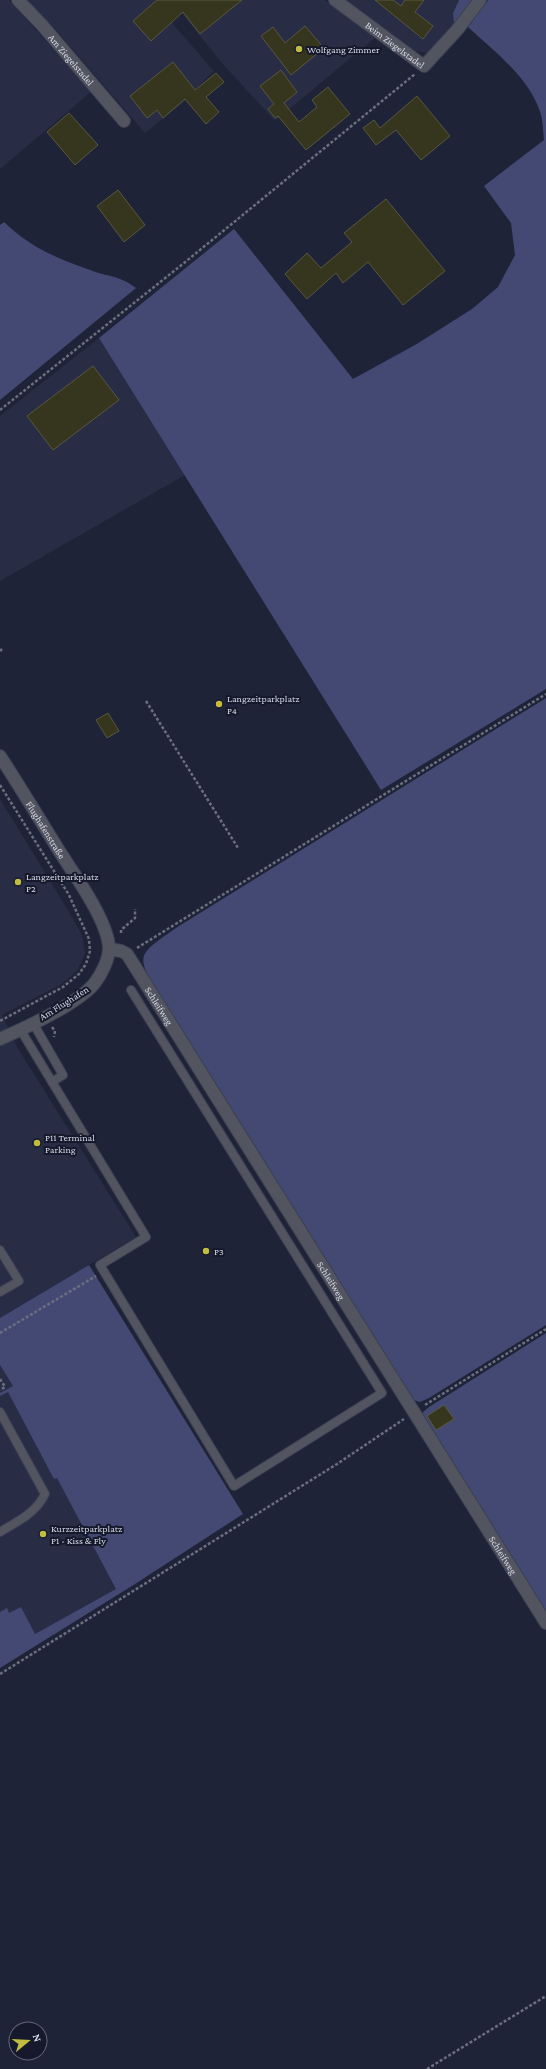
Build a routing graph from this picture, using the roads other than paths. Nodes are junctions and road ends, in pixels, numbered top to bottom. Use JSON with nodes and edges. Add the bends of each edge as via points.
{"nodes":[{"id":1,"x":18,"y":0,"type":"edge"},
{"id":2,"x":335,"y":0,"type":"edge"},
{"id":3,"x":480,"y":0,"type":"edge"},
{"id":4,"x":124,"y":121,"type":"dead end"},
{"id":5,"x":0,"y":756,"type":"edge"},
{"id":6,"x":109,"y":949,"type":"junction"},
{"id":7,"x":131,"y":990,"type":"dead end"},
{"id":8,"x":33,"y":1023,"type":"junction"},
{"id":9,"x":20,"y":1029,"type":"junction"},
{"id":10,"x":0,"y":1039,"type":"edge"},
{"id":11,"x":52,"y":1082,"type":"junction"},
{"id":12,"x":0,"y":1250,"type":"edge"},
{"id":13,"x":0,"y":1292,"type":"edge"},
{"id":14,"x":0,"y":1412,"type":"edge"},
{"id":15,"x":0,"y":1532,"type":"edge"},
{"id":16,"x":546,"y":1623,"type":"edge"}],
"edges":[{"from":1,"to":4,"type":"street","name":"Am Ziegelstadel"},
{"from":2,"to":3,"type":"street","name":"Beim Ziegelstadel","via":[[424,66]]},
{"from":5,"to":6,"type":"street","name":"Flughafenstraße","via":[[84,889],[105,930]]},
{"from":6,"to":8,"type":"street","name":"Am Flughafen","via":[[102,971],[94,984]]},
{"from":6,"to":16,"type":"street","name":"Schleifweg","via":[[121,950],[127,954]]},
{"from":7,"to":11,"type":"lane","via":[[382,1393],[234,1486],[100,1265],[146,1237]]},
{"from":8,"to":9,"type":"street","name":"Am Flughafen"},
{"from":8,"to":11,"type":"lane","via":[[63,1075]]},
{"from":9,"to":10,"type":"street","name":"Am Flughafen"},
{"from":9,"to":11,"type":"lane"},
{"from":12,"to":13,"type":"lane","via":[[19,1281]]},
{"from":14,"to":15,"type":"lane","via":[[45,1494],[39,1506],[26,1517]]}]}
